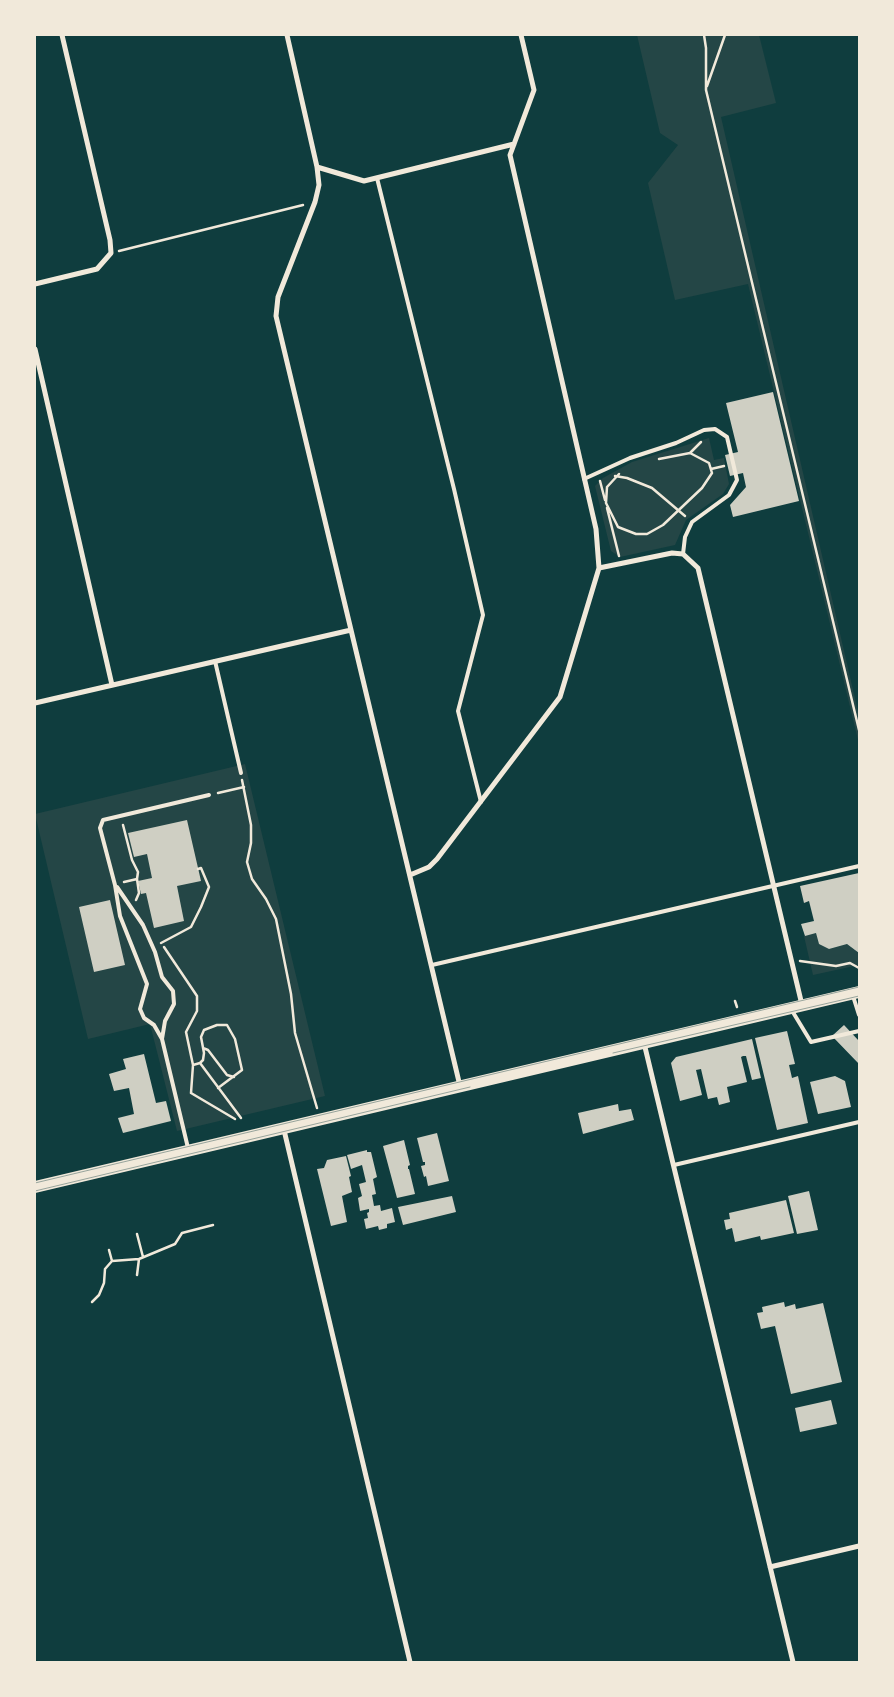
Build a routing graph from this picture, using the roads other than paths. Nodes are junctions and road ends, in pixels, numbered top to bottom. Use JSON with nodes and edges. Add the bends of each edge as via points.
{"nodes":[{"id":1,"x":62,"y":35,"type":"edge"},
{"id":2,"x":287,"y":35,"type":"edge"},
{"id":3,"x":521,"y":35,"type":"edge"},
{"id":4,"x":514,"y":144,"type":"junction"},
{"id":5,"x":318,"y":167,"type":"junction"},
{"id":6,"x":377,"y":178,"type":"junction"},
{"id":7,"x":35,"y":284,"type":"edge"},
{"id":8,"x":35,"y":349,"type":"edge"},
{"id":9,"x":584,"y":479,"type":"junction"},
{"id":10,"x":683,"y":554,"type":"junction"},
{"id":11,"x":599,"y":568,"type":"junction"},
{"id":12,"x":352,"y":630,"type":"junction"},
{"id":13,"x":215,"y":662,"type":"junction"},
{"id":14,"x":112,"y":685,"type":"junction"},
{"id":15,"x":35,"y":703,"type":"edge"},
{"id":16,"x":241,"y":773,"type":"road end"},
{"id":17,"x":209,"y":794,"type":"road end"},
{"id":18,"x":481,"y":802,"type":"junction"},
{"id":19,"x":859,"y":866,"type":"edge"},
{"id":20,"x":410,"y":875,"type":"junction"},
{"id":21,"x":115,"y":884,"type":"junction"},
{"id":22,"x":773,"y":885,"type":"junction"},
{"id":23,"x":432,"y":966,"type":"junction"},
{"id":24,"x":856,"y":993,"type":"edge"},
{"id":25,"x":796,"y":1006,"type":"junction"},
{"id":26,"x":859,"y":1014,"type":"edge"},
{"id":27,"x":859,"y":1031,"type":"edge"},
{"id":28,"x":162,"y":1040,"type":"junction"},
{"id":29,"x":644,"y":1042,"type":"junction"},
{"id":30,"x":460,"y":1086,"type":"junction"},
{"id":31,"x":859,"y":1122,"type":"edge"},
{"id":32,"x":283,"y":1128,"type":"junction"},
{"id":33,"x":188,"y":1150,"type":"junction"},
{"id":34,"x":674,"y":1166,"type":"junction"},
{"id":35,"x":35,"y":1187,"type":"edge"},
{"id":36,"x":859,"y":1546,"type":"edge"},
{"id":37,"x":770,"y":1567,"type":"junction"},
{"id":38,"x":410,"y":1662,"type":"edge"},
{"id":39,"x":793,"y":1662,"type":"edge"}],
"edges":[{"from":1,"to":7,"type":"street","via":[[111,253],[97,269]]},
{"from":2,"to":5,"type":"street"},
{"from":3,"to":4,"type":"street","via":[[534,90]]},
{"from":4,"to":6,"type":"street"},
{"from":4,"to":9,"type":"street","via":[[510,155]]},
{"from":5,"to":6,"type":"street","via":[[364,181]]},
{"from":5,"to":12,"type":"street","via":[[319,185],[315,202],[278,297],[276,316]]},
{"from":6,"to":18,"type":"lane","via":[[483,615],[458,711]]},
{"from":8,"to":14,"type":"street"},
{"from":9,"to":10,"type":"lane","via":[[704,430],[715,430],[727,437],[737,480],[728,495],[692,522],[685,537]]},
{"from":9,"to":11,"type":"street","via":[[596,529]]},
{"from":10,"to":11,"type":"street","via":[[672,552]]},
{"from":10,"to":22,"type":"street","via":[[698,568]]},
{"from":11,"to":18,"type":"street","via":[[560,697]]},
{"from":12,"to":13,"type":"street"},
{"from":12,"to":20,"type":"street"},
{"from":13,"to":14,"type":"street"},
{"from":13,"to":16,"type":"lane"},
{"from":14,"to":15,"type":"street"},
{"from":17,"to":21,"type":"lane","via":[[103,820],[100,828]]},
{"from":18,"to":20,"type":"street","via":[[437,859],[429,867]]},
{"from":19,"to":22,"type":"lane"},
{"from":20,"to":23,"type":"street"},
{"from":21,"to":28,"type":"lane","via":[[120,916],[146,984],[140,1009]]},
{"from":21,"to":28,"type":"lane","via":[[143,925],[162,977],[174,991],[174,1004],[165,1021]]},
{"from":22,"to":23,"type":"lane"},
{"from":22,"to":25,"type":"street","via":[[791,960]]},
{"from":23,"to":30,"type":"street"},
{"from":24,"to":25,"type":"main road"},
{"from":24,"to":26,"type":"lane"},
{"from":25,"to":27,"type":"lane","via":[[811,1042]]},
{"from":25,"to":29,"type":"main road"},
{"from":28,"to":33,"type":"lane"},
{"from":29,"to":30,"type":"main road"},
{"from":29,"to":34,"type":"street"},
{"from":30,"to":32,"type":"main road"},
{"from":31,"to":34,"type":"lane"},
{"from":32,"to":33,"type":"main road"},
{"from":32,"to":38,"type":"street"},
{"from":33,"to":35,"type":"main road"},
{"from":34,"to":37,"type":"street"},
{"from":36,"to":37,"type":"street"},
{"from":37,"to":39,"type":"street"}]}
